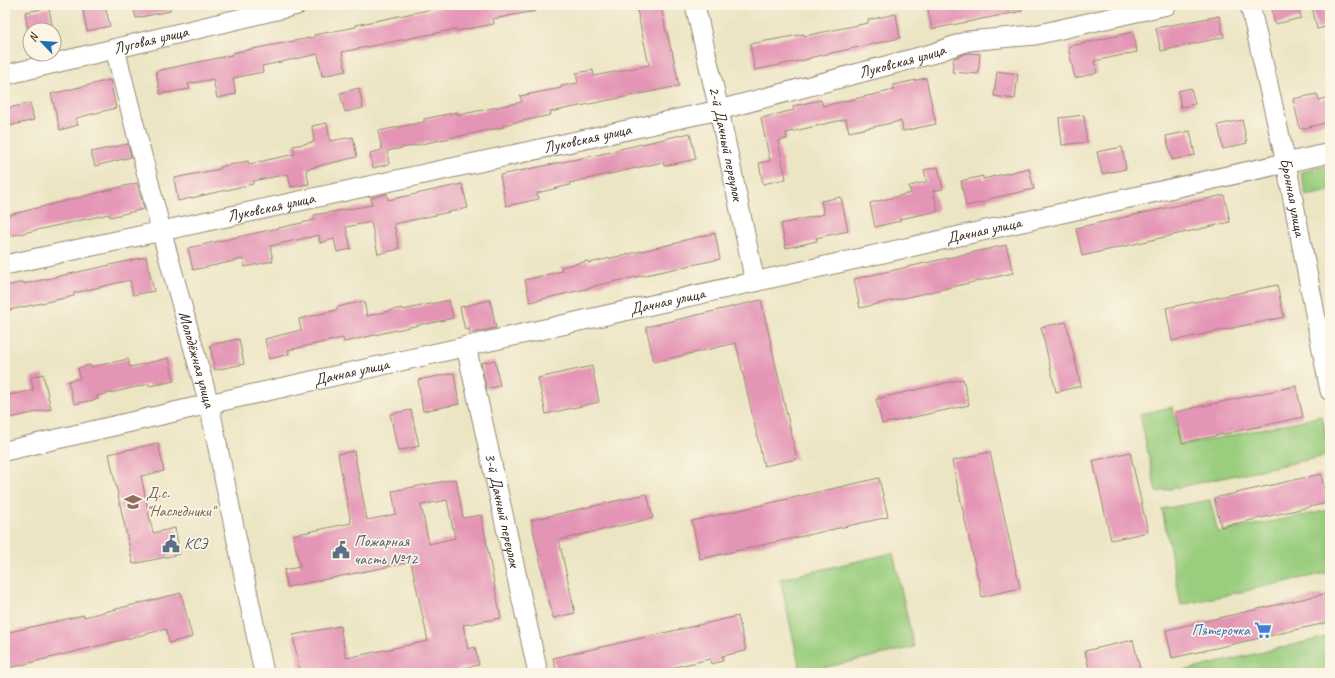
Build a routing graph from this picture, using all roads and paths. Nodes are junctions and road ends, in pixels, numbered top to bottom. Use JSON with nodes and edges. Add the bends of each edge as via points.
{"nodes":[{"id":1,"x":297,"y":5,"type":"edge"},
{"id":2,"x":695,"y":5,"type":"edge"},
{"id":3,"x":1167,"y":5,"type":"edge"},
{"id":4,"x":1250,"y":5,"type":"edge"},
{"id":5,"x":115,"y":49,"type":"junction"},
{"id":6,"x":5,"y":75,"type":"edge"},
{"id":7,"x":719,"y":110,"type":"junction"},
{"id":8,"x":1330,"y":153,"type":"edge"},
{"id":9,"x":1286,"y":163,"type":"junction"},
{"id":10,"x":161,"y":230,"type":"junction"},
{"id":11,"x":5,"y":264,"type":"edge"},
{"id":12,"x":755,"y":282,"type":"junction"},
{"id":13,"x":466,"y":346,"type":"junction"},
{"id":14,"x":1330,"y":391,"type":"edge"},
{"id":15,"x":210,"y":404,"type":"junction"},
{"id":16,"x":5,"y":451,"type":"edge"},
{"id":17,"x":264,"y":673,"type":"edge"},
{"id":18,"x":538,"y":673,"type":"edge"}],
"edges":[{"from":1,"to":5,"type":"street","name":"Луговая улица"},
{"from":2,"to":7,"type":"street","name":"2-й Дачный переулок"},
{"from":3,"to":7,"type":"street","name":"Луковская улица","via":[[1035,35],[968,41],[931,54]]},
{"from":4,"to":9,"type":"street","name":"Бронная улица"},
{"from":5,"to":6,"type":"street","name":"Луговая улица"},
{"from":5,"to":10,"type":"street","name":"Молодёжная улица"},
{"from":7,"to":10,"type":"street","name":"Луковская улица"},
{"from":7,"to":12,"type":"street","name":"2-й Дачный переулок"},
{"from":8,"to":9,"type":"street","name":"Дачная улица"},
{"from":9,"to":12,"type":"street","name":"Дачная улица"},
{"from":9,"to":14,"type":"street","name":"Бронная улица"},
{"from":10,"to":11,"type":"street","name":"Луковская улица"},
{"from":10,"to":15,"type":"street","name":"Молодёжная улица"},
{"from":12,"to":13,"type":"street","name":"Дачная улица"},
{"from":13,"to":15,"type":"street","name":"Дачная улица"},
{"from":13,"to":18,"type":"street","name":"3-й Дачный переулок"},
{"from":15,"to":16,"type":"street","name":"Дачная улица"},
{"from":15,"to":17,"type":"street","name":"Молодёжная улица"}]}
